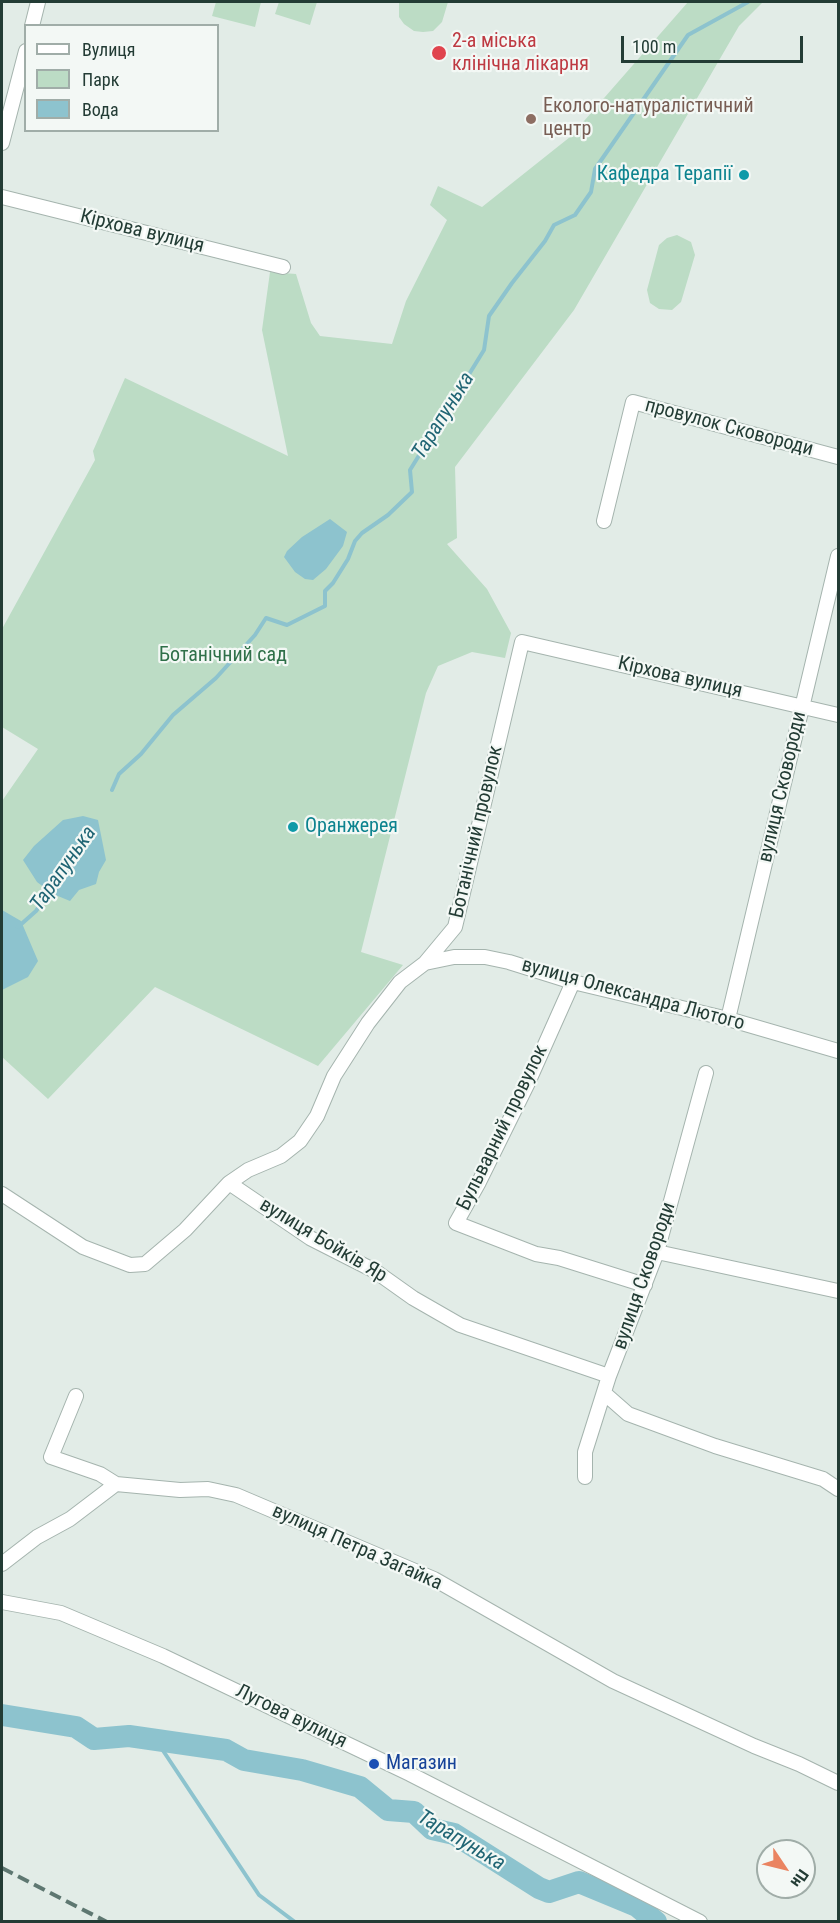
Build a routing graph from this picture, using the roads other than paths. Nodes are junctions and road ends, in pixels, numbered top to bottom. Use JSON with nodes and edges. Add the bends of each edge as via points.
{"nodes":[{"id":1,"x":39,"y":2,"type":"edge"},
{"id":2,"x":33,"y":24,"type":"edge"},
{"id":3,"x":24,"y":59,"type":"edge"},
{"id":4,"x":2,"y":143,"type":"edge"},
{"id":5,"x":2,"y":197,"type":"edge"},
{"id":6,"x":283,"y":267,"type":"dead end"},
{"id":7,"x":838,"y":457,"type":"edge"},
{"id":8,"x":604,"y":521,"type":"dead end"},
{"id":9,"x":838,"y":556,"type":"edge"},
{"id":10,"x":522,"y":642,"type":"joint"},
{"id":11,"x":802,"y":707,"type":"junction"},
{"id":12,"x":838,"y":715,"type":"edge"},
{"id":13,"x":425,"y":963,"type":"junction"},
{"id":14,"x":573,"y":982,"type":"junction"},
{"id":15,"x":728,"y":1019,"type":"junction"},
{"id":16,"x":838,"y":1051,"type":"edge"},
{"id":17,"x":706,"y":1073,"type":"dead end"},
{"id":18,"x":229,"y":1183,"type":"junction"},
{"id":19,"x":2,"y":1194,"type":"edge"},
{"id":20,"x":657,"y":1252,"type":"junction"},
{"id":21,"x":645,"y":1285,"type":"junction"},
{"id":22,"x":838,"y":1291,"type":"edge"},
{"id":23,"x":609,"y":1376,"type":"junction"},
{"id":24,"x":604,"y":1393,"type":"junction"},
{"id":25,"x":76,"y":1396,"type":"dead end"},
{"id":26,"x":585,"y":1477,"type":"dead end"},
{"id":27,"x":116,"y":1484,"type":"junction"},
{"id":28,"x":838,"y":1489,"type":"edge"},
{"id":29,"x":2,"y":1564,"type":"edge"},
{"id":30,"x":2,"y":1602,"type":"edge"},
{"id":31,"x":838,"y":1783,"type":"edge"},
{"id":32,"x":700,"y":1922,"type":"edge"}],
"edges":[{"from":1,"to":2,"type":"street"},
{"from":3,"to":4,"type":"street"},
{"from":5,"to":6,"type":"street","name":"Кірхова вулиця"},
{"from":7,"to":8,"type":"street","name":"провулок Сковороди","via":[[633,402]]},
{"from":9,"to":11,"type":"street","name":"вулиця Сковороди"},
{"from":10,"to":11,"type":"street","name":"Кірхова вулиця"},
{"from":10,"to":13,"type":"street","name":"Ботанічний провулок","via":[[455,927]]},
{"from":11,"to":12,"type":"street","name":"Кірхова вулиця"},
{"from":11,"to":15,"type":"street","name":"вулиця Сковороди"},
{"from":13,"to":14,"type":"street","name":"вулиця Олександра Лютого","via":[[454,957],[484,957]]},
{"from":13,"to":18,"type":"street","name":"Ботанічний провулок","via":[[400,982],[368,1023],[334,1076],[317,1116],[300,1142]]},
{"from":14,"to":15,"type":"street","name":"вулиця Олександра Лютого"},
{"from":14,"to":21,"type":"street","name":"Бульварний провулок","via":[[527,1085],[456,1223],[536,1254]]},
{"from":15,"to":16,"type":"street","name":"вулиця Олександра Лютого"},
{"from":17,"to":20,"type":"street","name":"вулиця Сковороди"},
{"from":18,"to":19,"type":"street","via":[[185,1230],[145,1264],[130,1265],[82,1247]]},
{"from":18,"to":23,"type":"street","name":"вулиця Бойків Яр","via":[[310,1238],[375,1271],[460,1325]]},
{"from":20,"to":21,"type":"street","name":"вулиця Сковороди"},
{"from":20,"to":22,"type":"street"},
{"from":21,"to":23,"type":"street","name":"вулиця Сковороди"},
{"from":23,"to":24,"type":"street","name":"вулиця Сковороди"},
{"from":24,"to":26,"type":"street","name":"вулиця Сковороди","via":[[585,1452]]},
{"from":24,"to":28,"type":"street","via":[[628,1414],[823,1479]]},
{"from":25,"to":27,"type":"street","via":[[51,1457],[100,1474]]},
{"from":27,"to":29,"type":"street"},
{"from":27,"to":31,"type":"street","name":"вулиця Петра Загайка","via":[[208,1489],[236,1495],[434,1579],[613,1681]]},
{"from":30,"to":32,"type":"street","name":"Лугова вулиця","via":[[61,1613],[163,1656],[410,1774]]}]}
